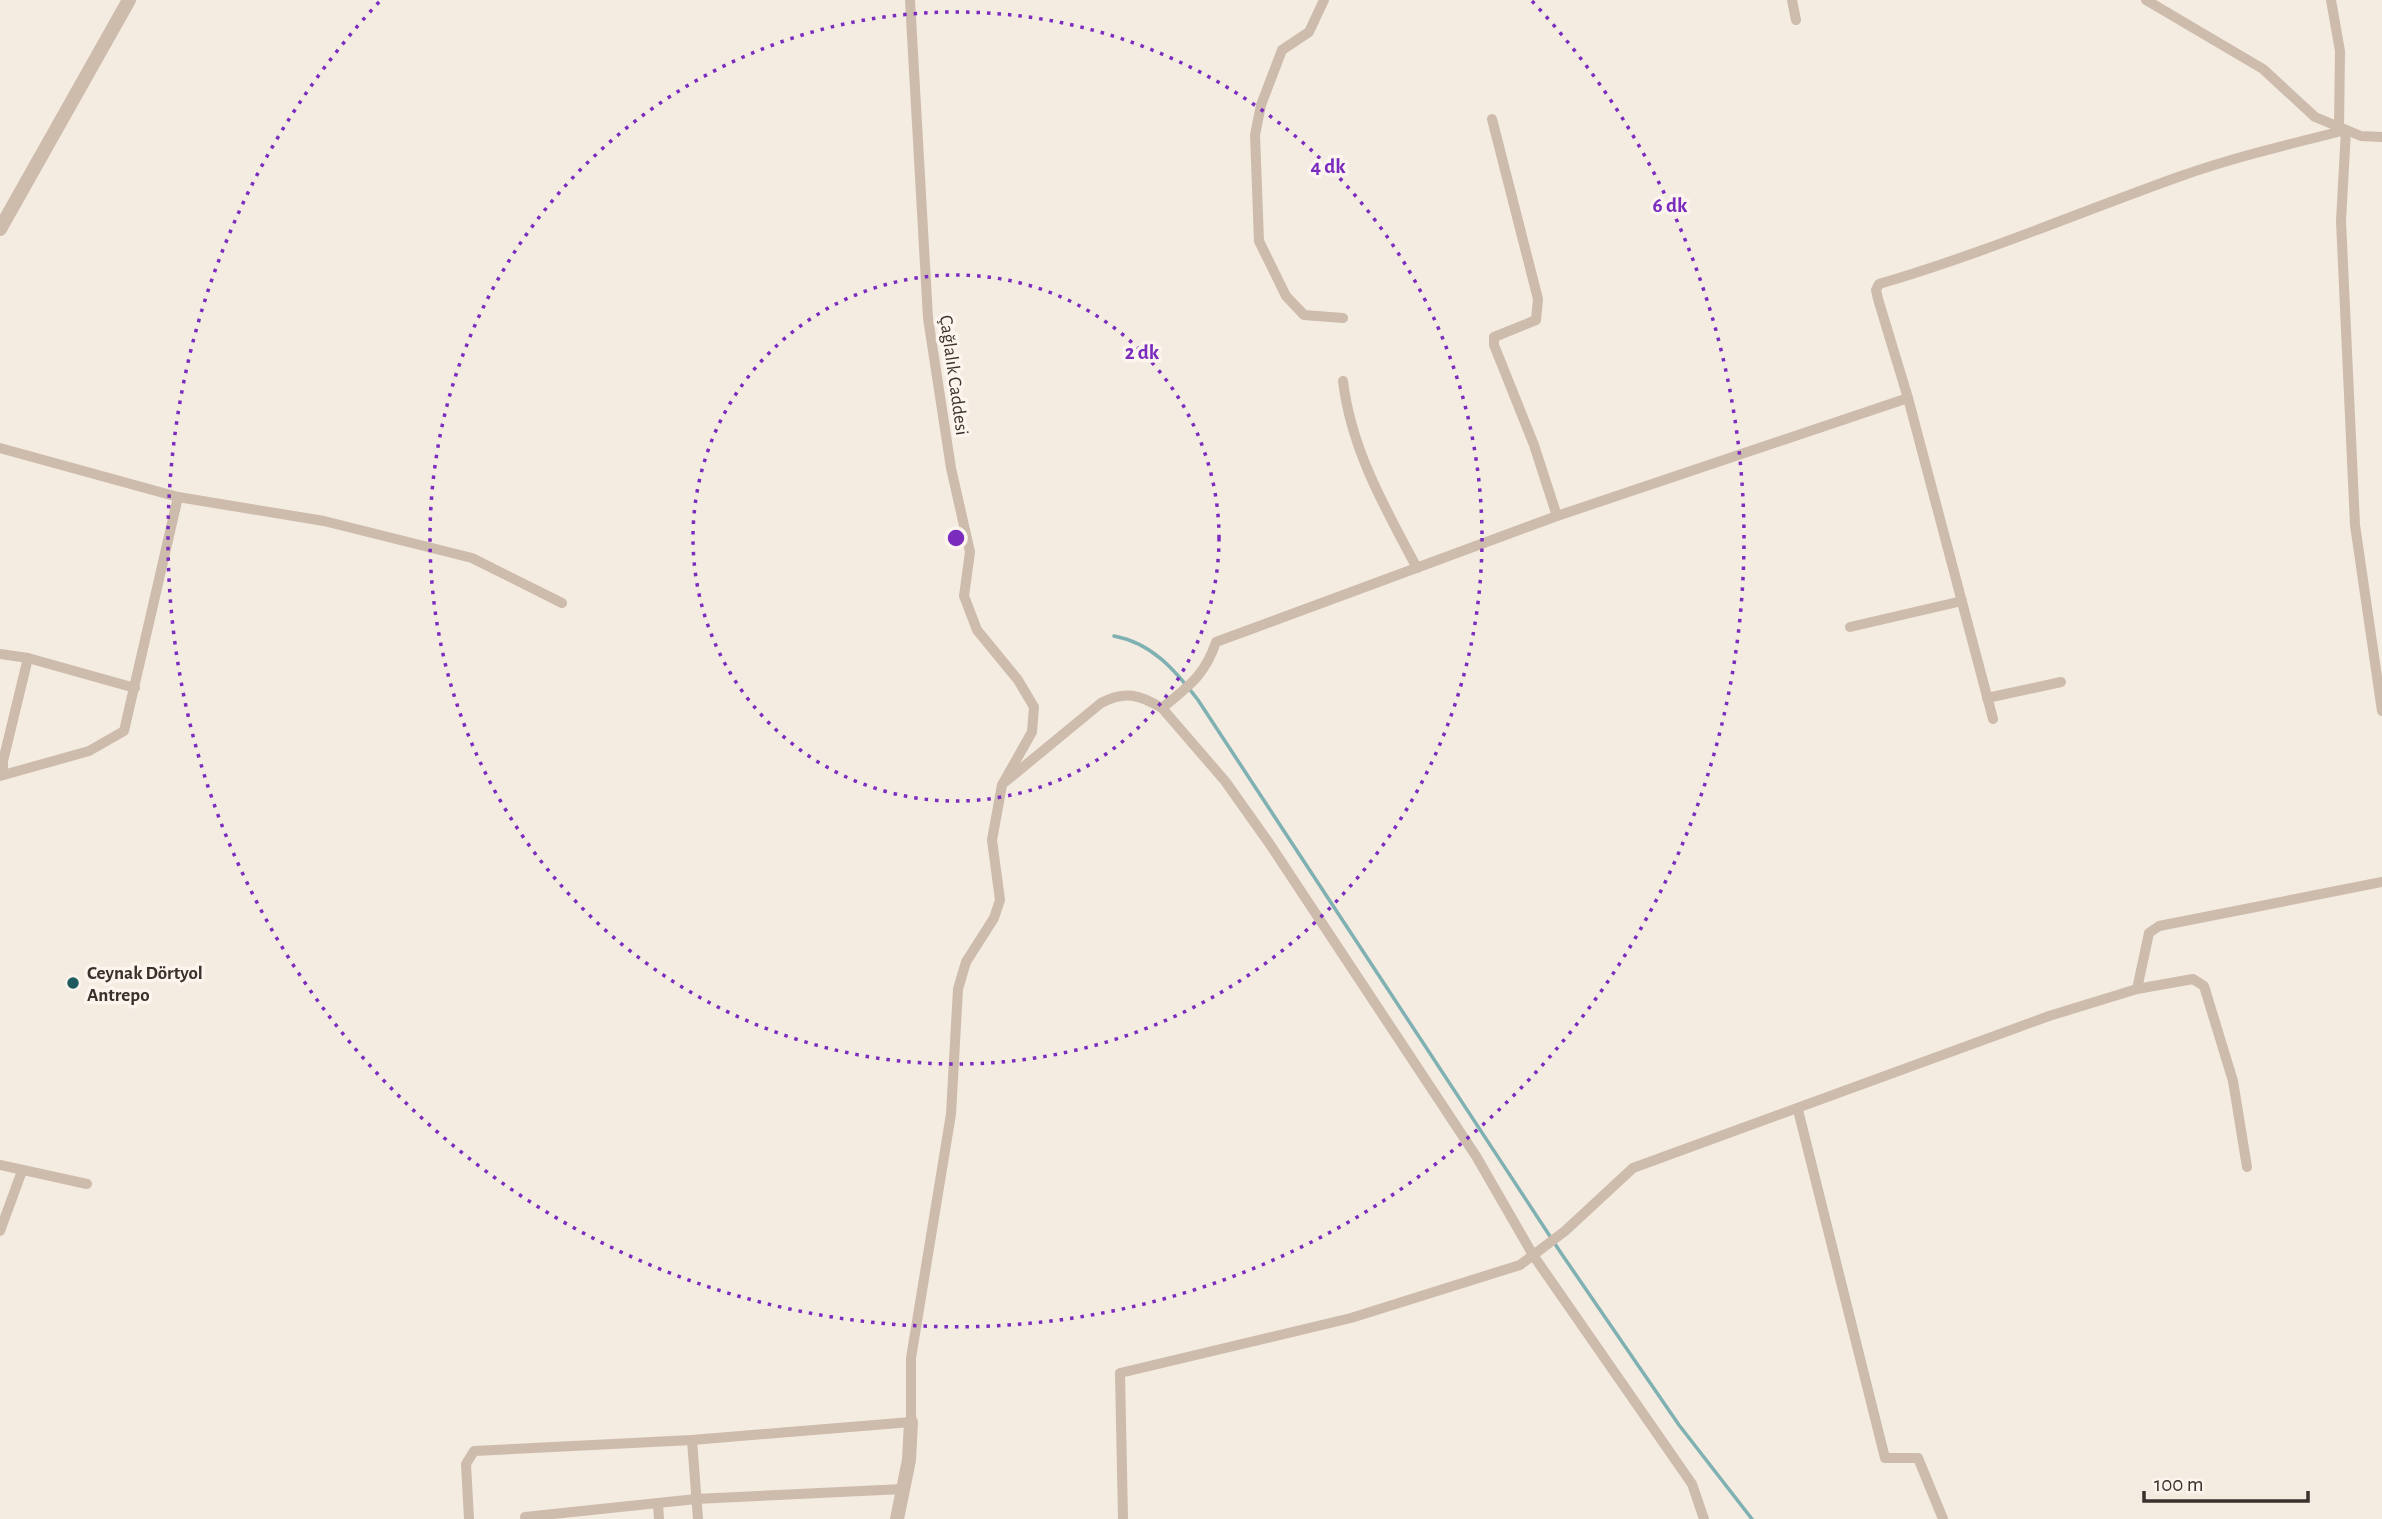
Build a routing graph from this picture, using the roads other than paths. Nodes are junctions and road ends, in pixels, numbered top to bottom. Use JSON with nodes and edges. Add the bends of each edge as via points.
{"nodes":[{"id":1,"x":129,"y":0,"type":"edge"},
{"id":2,"x":910,"y":0,"type":"edge"},
{"id":3,"x":1324,"y":0,"type":"edge"},
{"id":4,"x":1792,"y":0,"type":"edge"},
{"id":5,"x":2146,"y":0,"type":"edge"},
{"id":6,"x":2331,"y":0,"type":"edge"},
{"id":7,"x":1796,"y":20,"type":"dead end"},
{"id":8,"x":1492,"y":119,"type":"dead end"},
{"id":9,"x":2342,"y":129,"type":"junction"},
{"id":10,"x":2382,"y":137,"type":"edge"},
{"id":11,"x":0,"y":229,"type":"edge"},
{"id":12,"x":1343,"y":318,"type":"dead end"},
{"id":13,"x":1343,"y":381,"type":"dead end"},
{"id":14,"x":1908,"y":398,"type":"junction"},
{"id":15,"x":0,"y":448,"type":"edge"},
{"id":16,"x":178,"y":496,"type":"junction"},
{"id":17,"x":1557,"y":516,"type":"junction"},
{"id":18,"x":1417,"y":568,"type":"junction"},
{"id":19,"x":1962,"y":601,"type":"junction"},
{"id":20,"x":562,"y":603,"type":"dead end"},
{"id":21,"x":1850,"y":627,"type":"dead end"},
{"id":22,"x":0,"y":654,"type":"edge"},
{"id":23,"x":27,"y":658,"type":"junction"},
{"id":24,"x":2061,"y":682,"type":"dead end"},
{"id":25,"x":135,"y":688,"type":"junction"},
{"id":26,"x":1987,"y":698,"type":"junction"},
{"id":27,"x":1162,"y":708,"type":"junction"},
{"id":28,"x":2382,"y":712,"type":"edge"},
{"id":29,"x":1993,"y":719,"type":"dead end"},
{"id":30,"x":1,"y":776,"type":"edge"},
{"id":31,"x":1002,"y":785,"type":"junction"},
{"id":32,"x":2382,"y":881,"type":"edge"},
{"id":33,"x":2137,"y":989,"type":"junction"},
{"id":34,"x":1798,"y":1110,"type":"junction"},
{"id":35,"x":0,"y":1165,"type":"edge"},
{"id":36,"x":2247,"y":1167,"type":"dead end"},
{"id":37,"x":22,"y":1171,"type":"junction"},
{"id":38,"x":87,"y":1184,"type":"dead end"},
{"id":39,"x":0,"y":1231,"type":"edge"},
{"id":40,"x":1537,"y":1252,"type":"junction"},
{"id":41,"x":911,"y":1422,"type":"junction"},
{"id":42,"x":692,"y":1440,"type":"junction"},
{"id":43,"x":903,"y":1489,"type":"junction"},
{"id":44,"x":696,"y":1499,"type":"junction"},
{"id":45,"x":658,"y":1504,"type":"junction"},
{"id":46,"x":525,"y":1517,"type":"edge"},
{"id":47,"x":469,"y":1519,"type":"edge"},
{"id":48,"x":659,"y":1519,"type":"edge"},
{"id":49,"x":698,"y":1519,"type":"edge"},
{"id":50,"x":897,"y":1519,"type":"edge"},
{"id":51,"x":1123,"y":1519,"type":"edge"},
{"id":52,"x":1704,"y":1519,"type":"edge"},
{"id":53,"x":1943,"y":1519,"type":"edge"}],
"edges":[{"from":1,"to":11,"type":"street"},
{"from":2,"to":31,"type":"street","name":"Çağlalık Caddesi","via":[[928,318],[951,468],[970,552],[964,596],[977,630],[1034,707],[1032,732]]},
{"from":3,"to":12,"type":"street","via":[[1309,32],[1282,50],[1261,105],[1255,135],[1259,241],[1286,296],[1304,315]]},
{"from":4,"to":7,"type":"street"},
{"from":5,"to":9,"type":"street","via":[[2263,69],[2315,117]]},
{"from":6,"to":9,"type":"street","via":[[2340,51]]},
{"from":8,"to":17,"type":"street","via":[[1538,299],[1536,320],[1494,337],[1494,345]]},
{"from":9,"to":10,"type":"street"},
{"from":9,"to":14,"type":"street","via":[[2183,176],[1998,247],[1879,284],[1878,299]]},
{"from":9,"to":28,"type":"street","via":[[2341,220],[2355,525]]},
{"from":13,"to":18,"type":"street","via":[[1355,439],[1375,489]]},
{"from":14,"to":17,"type":"street"},
{"from":14,"to":19,"type":"street"},
{"from":15,"to":16,"type":"street"},
{"from":16,"to":20,"type":"street","via":[[324,522],[472,558]]},
{"from":16,"to":25,"type":"street"},
{"from":17,"to":18,"type":"street"},
{"from":18,"to":27,"type":"street","via":[[1216,642],[1200,676]]},
{"from":19,"to":21,"type":"street"},
{"from":19,"to":26,"type":"street"},
{"from":22,"to":23,"type":"street"},
{"from":23,"to":25,"type":"street"},
{"from":23,"to":30,"type":"street"},
{"from":24,"to":26,"type":"street"},
{"from":25,"to":30,"type":"street","via":[[124,730],[89,751]]},
{"from":26,"to":29,"type":"street"},
{"from":27,"to":31,"type":"street","via":[[1138,694],[1115,696]]},
{"from":27,"to":40,"type":"street","via":[[1225,781],[1269,843]]},
{"from":31,"to":41,"type":"street","via":[[992,840],[1000,900],[966,962],[958,989],[951,1114],[911,1358]]},
{"from":32,"to":33,"type":"street","via":[[2159,926],[2149,933]]},
{"from":33,"to":34,"type":"street","via":[[2049,1016]]},
{"from":33,"to":36,"type":"street","via":[[2193,979],[2204,986],[2233,1081]]},
{"from":34,"to":40,"type":"street","via":[[1633,1168]]},
{"from":34,"to":53,"type":"street","via":[[1885,1458],[1918,1458]]},
{"from":35,"to":37,"type":"street"},
{"from":37,"to":38,"type":"street"},
{"from":37,"to":39,"type":"street"},
{"from":40,"to":51,"type":"street","via":[[1520,1265],[1351,1318],[1120,1373]]},
{"from":40,"to":52,"type":"street","via":[[1692,1485]]},
{"from":41,"to":42,"type":"street"},
{"from":41,"to":43,"type":"street"},
{"from":42,"to":44,"type":"street"},
{"from":42,"to":47,"type":"street","via":[[474,1451],[466,1464]]},
{"from":43,"to":44,"type":"street"},
{"from":43,"to":50,"type":"street"},
{"from":44,"to":45,"type":"street"},
{"from":44,"to":49,"type":"street"},
{"from":45,"to":46,"type":"street"},
{"from":45,"to":48,"type":"street"}]}
